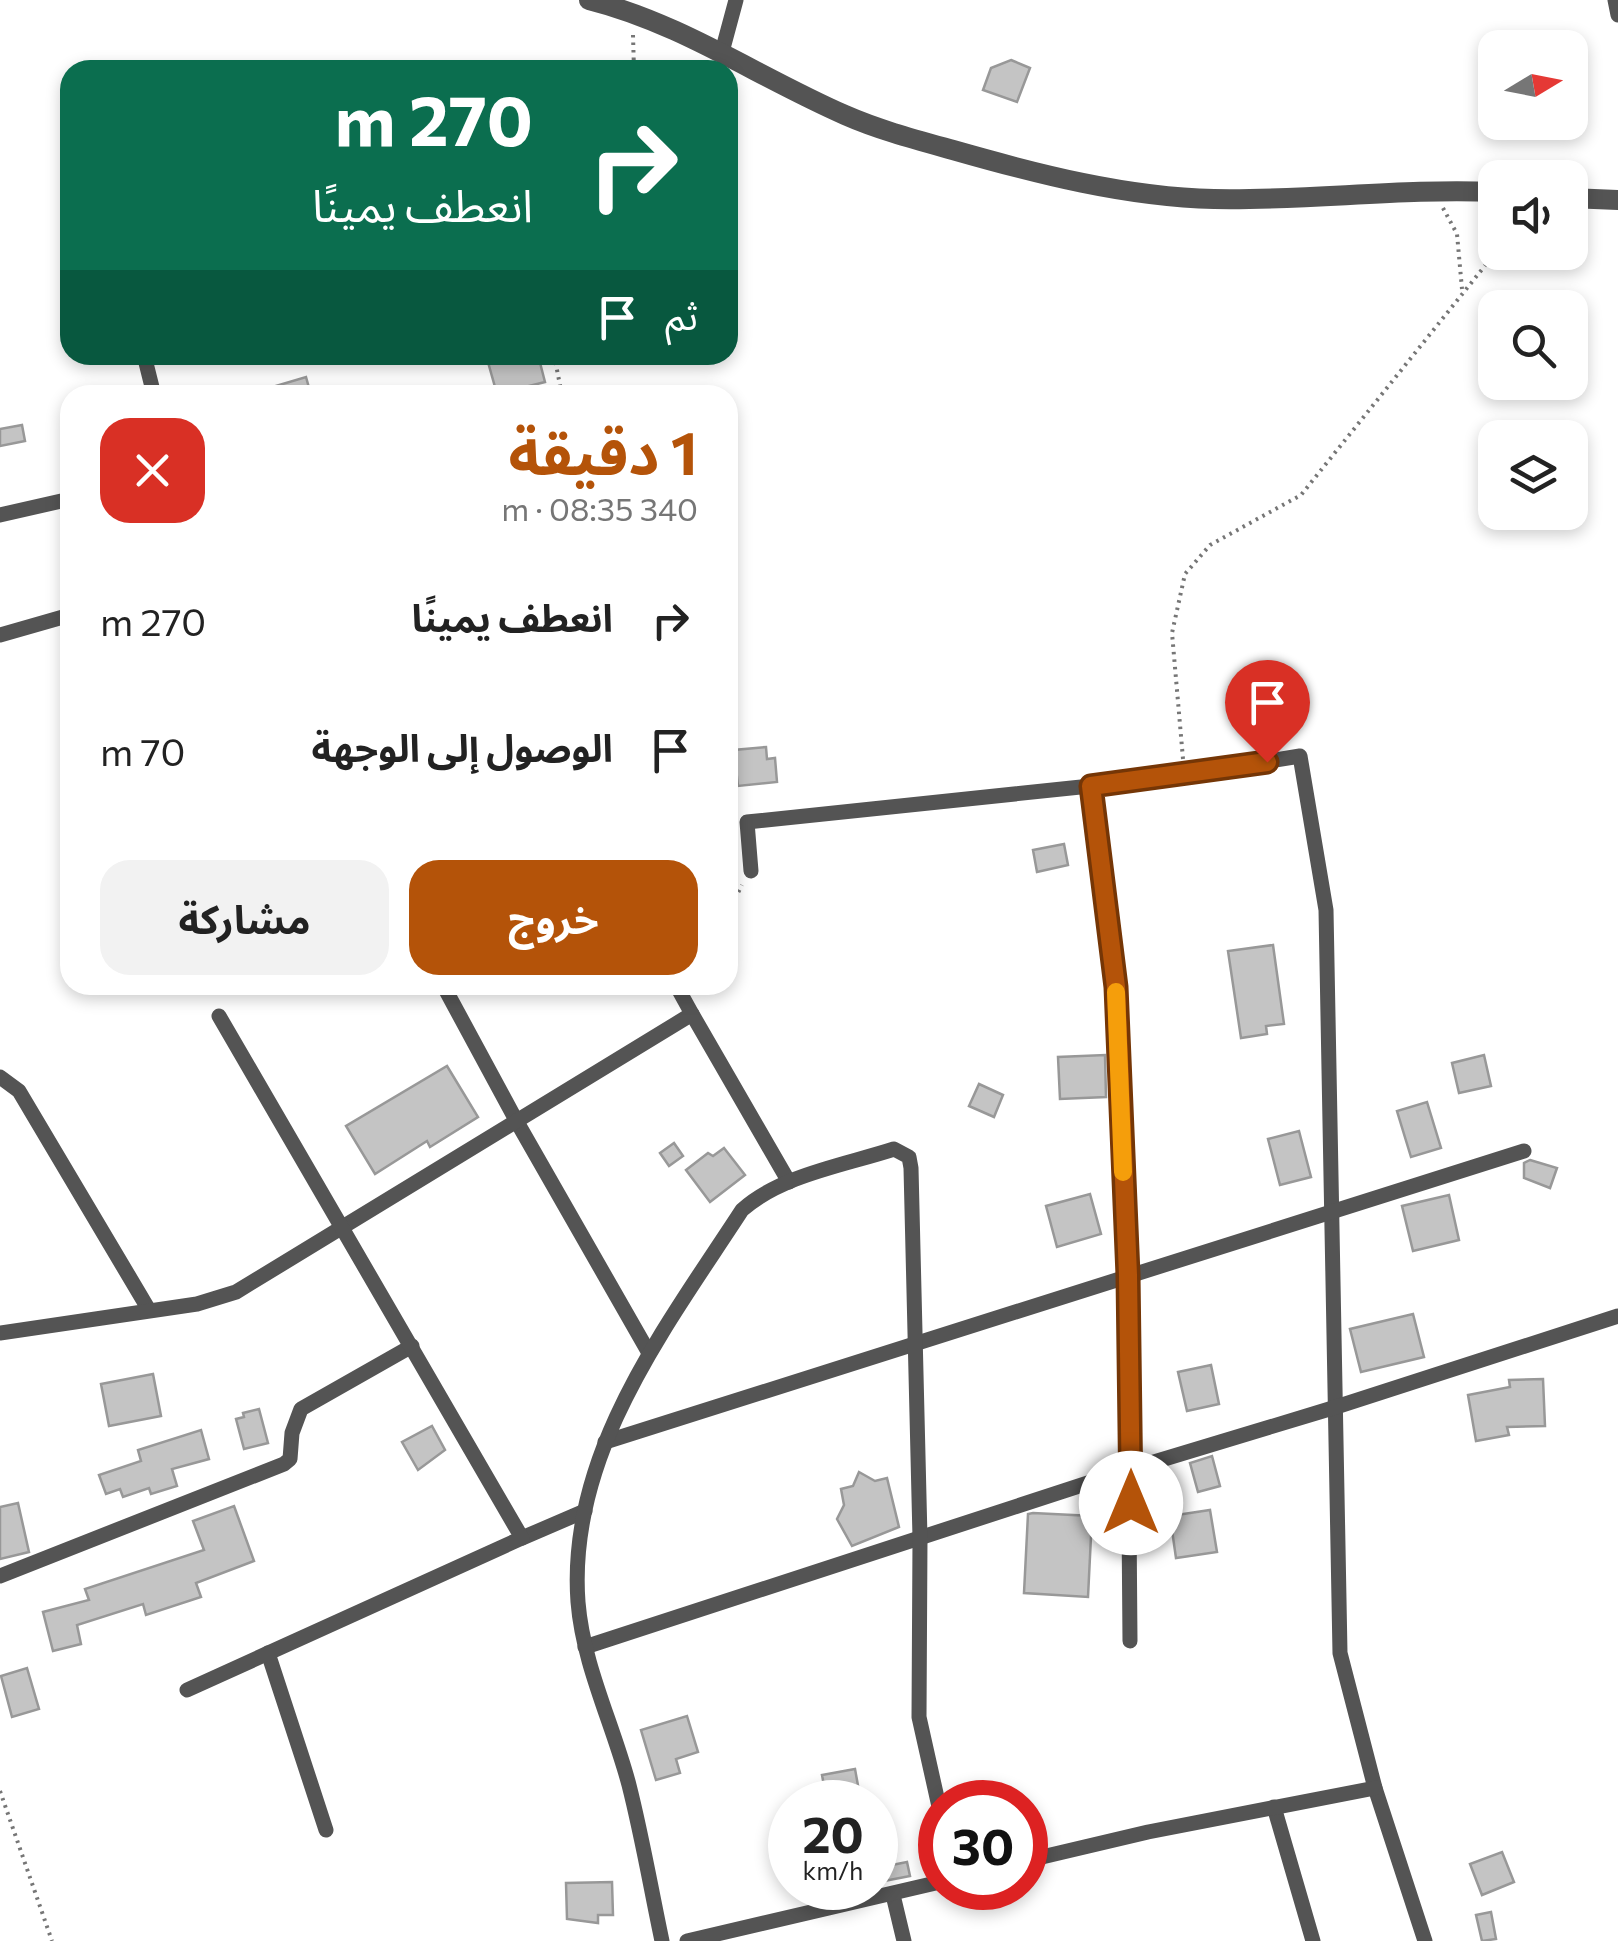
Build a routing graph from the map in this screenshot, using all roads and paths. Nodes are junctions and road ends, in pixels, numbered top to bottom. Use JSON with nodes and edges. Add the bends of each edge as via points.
{"nodes":[{"id":1,"x":589,"y":0,"type":"edge"},
{"id":2,"x":736,"y":0,"type":"edge"},
{"id":3,"x":1615,"y":0,"type":"edge"},
{"id":4,"x":632,"y":10,"type":"junction"},
{"id":5,"x":1618,"y":15,"type":"edge"},
{"id":6,"x":722,"y":52,"type":"junction"},
{"id":7,"x":634,"y":60,"type":"edge"},
{"id":8,"x":738,"y":60,"type":"edge"},
{"id":9,"x":738,"y":60,"type":"edge"},
{"id":10,"x":1433,"y":190,"type":"junction"},
{"id":11,"x":1478,"y":191,"type":"edge"},
{"id":12,"x":1588,"y":199,"type":"edge"},
{"id":13,"x":1618,"y":200,"type":"edge"},
{"id":14,"x":1481,"y":270,"type":"edge"},
{"id":15,"x":1462,"y":292,"type":"junction"},
{"id":16,"x":60,"y":501,"type":"edge"},
{"id":17,"x":0,"y":515,"type":"edge"},
{"id":18,"x":60,"y":618,"type":"edge"},
{"id":19,"x":0,"y":634,"type":"edge"},
{"id":20,"x":1167,"y":778,"type":"junction"},
{"id":21,"x":1091,"y":786,"type":"junction"},
{"id":22,"x":751,"y":870,"type":"dead end"},
{"id":23,"x":448,"y":995,"type":"edge"},
{"id":24,"x":682,"y":995,"type":"edge"},
{"id":25,"x":692,"y":1014,"type":"junction"},
{"id":26,"x":219,"y":1016,"type":"dead end"},
{"id":27,"x":0,"y":1077,"type":"edge"},
{"id":28,"x":516,"y":1122,"type":"junction"},
{"id":29,"x":1524,"y":1151,"type":"dead end"},
{"id":30,"x":790,"y":1182,"type":"junction"},
{"id":31,"x":1333,"y":1211,"type":"junction"},
{"id":32,"x":341,"y":1227,"type":"junction"},
{"id":33,"x":1128,"y":1275,"type":"junction"},
{"id":34,"x":149,"y":1310,"type":"junction"},
{"id":35,"x":1618,"y":1316,"type":"edge"},
{"id":36,"x":0,"y":1333,"type":"edge"},
{"id":37,"x":917,"y":1342,"type":"junction"},
{"id":38,"x":412,"y":1346,"type":"junction"},
{"id":39,"x":649,"y":1353,"type":"junction"},
{"id":40,"x":1336,"y":1408,"type":"junction"},
{"id":41,"x":605,"y":1442,"type":"junction"},
{"id":42,"x":1131,"y":1469,"type":"junction"},
{"id":43,"x":586,"y":1511,"type":"junction"},
{"id":44,"x":522,"y":1538,"type":"junction"},
{"id":45,"x":920,"y":1538,"type":"junction"},
{"id":46,"x":0,"y":1576,"type":"edge"},
{"id":47,"x":1130,"y":1641,"type":"dead end"},
{"id":48,"x":585,"y":1647,"type":"junction"},
{"id":49,"x":268,"y":1653,"type":"junction"},
{"id":50,"x":187,"y":1690,"type":"dead end"},
{"id":51,"x":933,"y":1780,"type":"edge"},
{"id":52,"x":1375,"y":1788,"type":"junction"},
{"id":53,"x":0,"y":1791,"type":"edge"},
{"id":54,"x":1274,"y":1807,"type":"junction"},
{"id":55,"x":326,"y":1830,"type":"dead end"},
{"id":56,"x":1048,"y":1857,"type":"edge"},
{"id":57,"x":822,"y":1910,"type":"edge"},
{"id":58,"x":896,"y":1910,"type":"edge"},
{"id":59,"x":52,"y":1941,"type":"edge"},
{"id":60,"x":662,"y":1941,"type":"edge"},
{"id":61,"x":687,"y":1941,"type":"edge"},
{"id":62,"x":904,"y":1941,"type":"edge"},
{"id":63,"x":1313,"y":1941,"type":"edge"},
{"id":64,"x":1425,"y":1941,"type":"edge"}],
"edges":[{"from":1,"to":4,"type":"street"},
{"from":2,"to":6,"type":"street"},
{"from":3,"to":5,"type":"street"},
{"from":4,"to":6,"type":"street"},
{"from":4,"to":7,"type":"path"},
{"from":6,"to":9,"type":"street"},
{"from":8,"to":10,"type":"street","via":[[847,116],[1083,182],[1214,198]]},
{"from":10,"to":11,"type":"street"},
{"from":10,"to":15,"type":"path","via":[[1457,234]]},
{"from":12,"to":13,"type":"street"},
{"from":14,"to":15,"type":"path"},
{"from":15,"to":20,"type":"path","via":[[1302,495],[1210,545],[1186,574],[1172,633],[1182,760]]},
{"from":16,"to":17,"type":"street"},
{"from":18,"to":19,"type":"street"},
{"from":20,"to":21,"type":"street"},
{"from":20,"to":31,"type":"street","via":[[1300,756],[1326,910]]},
{"from":21,"to":22,"type":"street","via":[[747,822]]},
{"from":21,"to":33,"type":"street","via":[[1116,987]]},
{"from":23,"to":28,"type":"street"},
{"from":24,"to":25,"type":"street"},
{"from":25,"to":28,"type":"street"},
{"from":25,"to":30,"type":"street"},
{"from":26,"to":32,"type":"street"},
{"from":27,"to":34,"type":"street","via":[[19,1091]]},
{"from":28,"to":32,"type":"street"},
{"from":28,"to":39,"type":"street"},
{"from":29,"to":31,"type":"street"},
{"from":30,"to":37,"type":"street","via":[[894,1149],[909,1157]]},
{"from":30,"to":39,"type":"street","via":[[742,1210]]},
{"from":31,"to":33,"type":"street"},
{"from":31,"to":40,"type":"street"},
{"from":32,"to":34,"type":"street","via":[[236,1292]]},
{"from":32,"to":38,"type":"street"},
{"from":33,"to":37,"type":"street"},
{"from":33,"to":42,"type":"street"},
{"from":34,"to":36,"type":"street"},
{"from":35,"to":40,"type":"street"},
{"from":37,"to":41,"type":"street"},
{"from":37,"to":45,"type":"street"},
{"from":38,"to":44,"type":"street"},
{"from":38,"to":46,"type":"street","via":[[301,1409],[284,1464]]},
{"from":39,"to":41,"type":"street"},
{"from":40,"to":42,"type":"street"},
{"from":40,"to":52,"type":"street","via":[[1340,1653]]},
{"from":41,"to":43,"type":"street"},
{"from":42,"to":45,"type":"street"},
{"from":42,"to":47,"type":"street"},
{"from":43,"to":44,"type":"street"},
{"from":43,"to":48,"type":"street","via":[[578,1602]]},
{"from":44,"to":49,"type":"street"},
{"from":45,"to":48,"type":"street"},
{"from":45,"to":51,"type":"street","via":[[919,1716]]},
{"from":48,"to":60,"type":"street","via":[[628,1784]]},
{"from":49,"to":50,"type":"street"},
{"from":49,"to":55,"type":"street"},
{"from":52,"to":54,"type":"street"},
{"from":52,"to":64,"type":"street"},
{"from":53,"to":59,"type":"path"},
{"from":54,"to":56,"type":"street"},
{"from":54,"to":63,"type":"street"},
{"from":57,"to":61,"type":"street"},
{"from":58,"to":62,"type":"street"}]}
